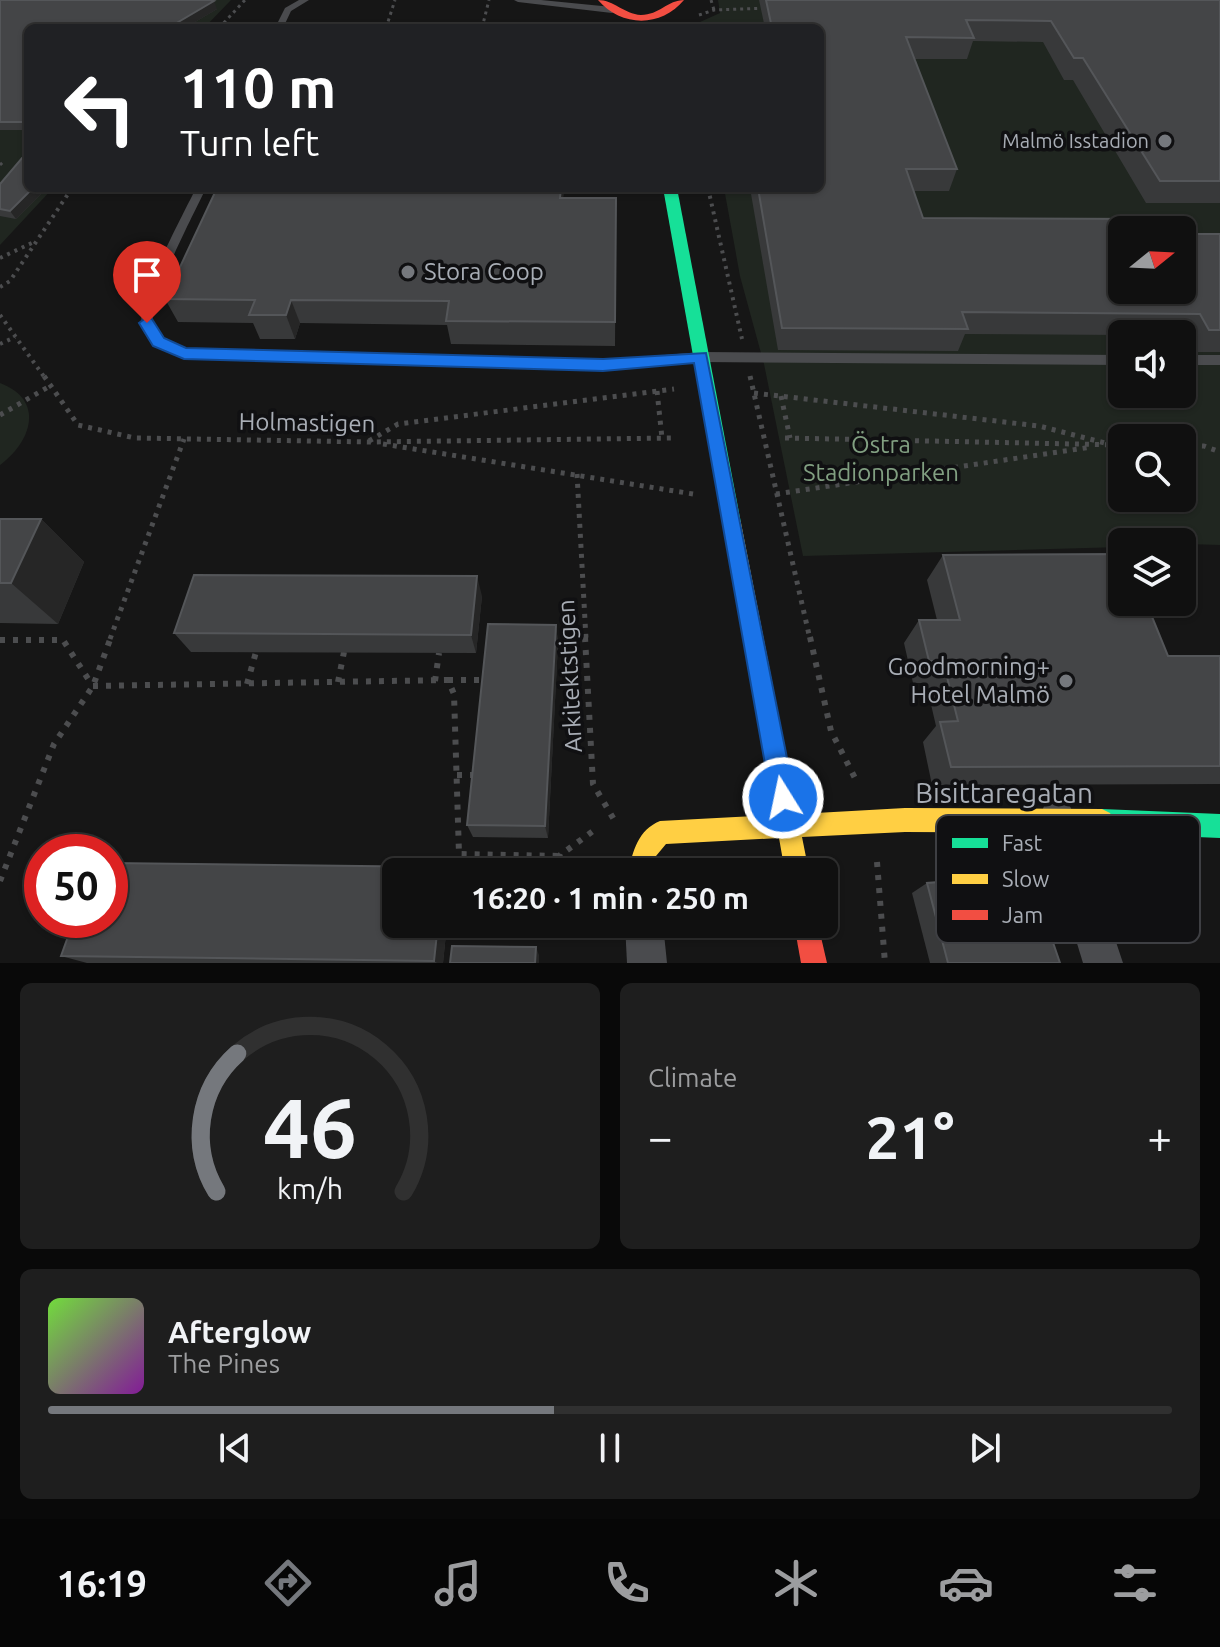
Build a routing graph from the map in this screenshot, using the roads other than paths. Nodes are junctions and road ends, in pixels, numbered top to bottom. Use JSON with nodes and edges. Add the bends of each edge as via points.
{"nodes":[{"id":1,"x":305,"y":0,"type":"edge"},
{"id":2,"x":518,"y":0,"type":"edge"},
{"id":3,"x":679,"y":0,"type":"edge"},
{"id":4,"x":608,"y":5,"type":"edge"},
{"id":5,"x":645,"y":23,"type":"edge"},
{"id":6,"x":281,"y":24,"type":"edge"},
{"id":7,"x":199,"y":192,"type":"edge"},
{"id":8,"x":671,"y":192,"type":"edge"},
{"id":9,"x":701,"y":357,"type":"junction"},
{"id":10,"x":1108,"y":360,"type":"edge"},
{"id":11,"x":1196,"y":360,"type":"edge"},
{"id":12,"x":1220,"y":360,"type":"edge"},
{"id":13,"x":936,"y":820,"type":"edge"},
{"id":14,"x":1200,"y":825,"type":"edge"},
{"id":15,"x":1220,"y":826,"type":"edge"},
{"id":16,"x":788,"y":827,"type":"junction"},
{"id":17,"x":643,"y":858,"type":"edge"},
{"id":18,"x":794,"y":858,"type":"edge"},
{"id":19,"x":645,"y":938,"type":"edge"},
{"id":20,"x":809,"y":938,"type":"edge"},
{"id":21,"x":1097,"y":943,"type":"edge"},
{"id":22,"x":647,"y":963,"type":"edge"},
{"id":23,"x":814,"y":963,"type":"edge"},
{"id":24,"x":1103,"y":963,"type":"edge"}],
"edges":[{"from":1,"to":6,"type":"lane","via":[[288,10]]},
{"from":2,"to":4,"type":"lane"},
{"from":3,"to":5,"type":"main road","via":[[675,8]]},
{"from":4,"to":5,"type":"main road"},
{"from":7,"to":9,"type":"lane","via":[[151,296],[147,323],[158,342],[184,354],[603,365]]},
{"from":8,"to":9,"type":"main road"},
{"from":9,"to":10,"type":"lane"},
{"from":9,"to":16,"type":"main road"},
{"from":11,"to":12,"type":"lane"},
{"from":13,"to":16,"type":"main road","name":"Bisittaregatan"},
{"from":14,"to":15,"type":"main road","name":"Bisittaregatan"},
{"from":16,"to":17,"type":"main road","name":"Bisittaregatan","via":[[660,833],[647,845]]},
{"from":16,"to":18,"type":"main road"},
{"from":19,"to":22,"type":"street"},
{"from":20,"to":23,"type":"main road"},
{"from":21,"to":24,"type":"street"}]}
